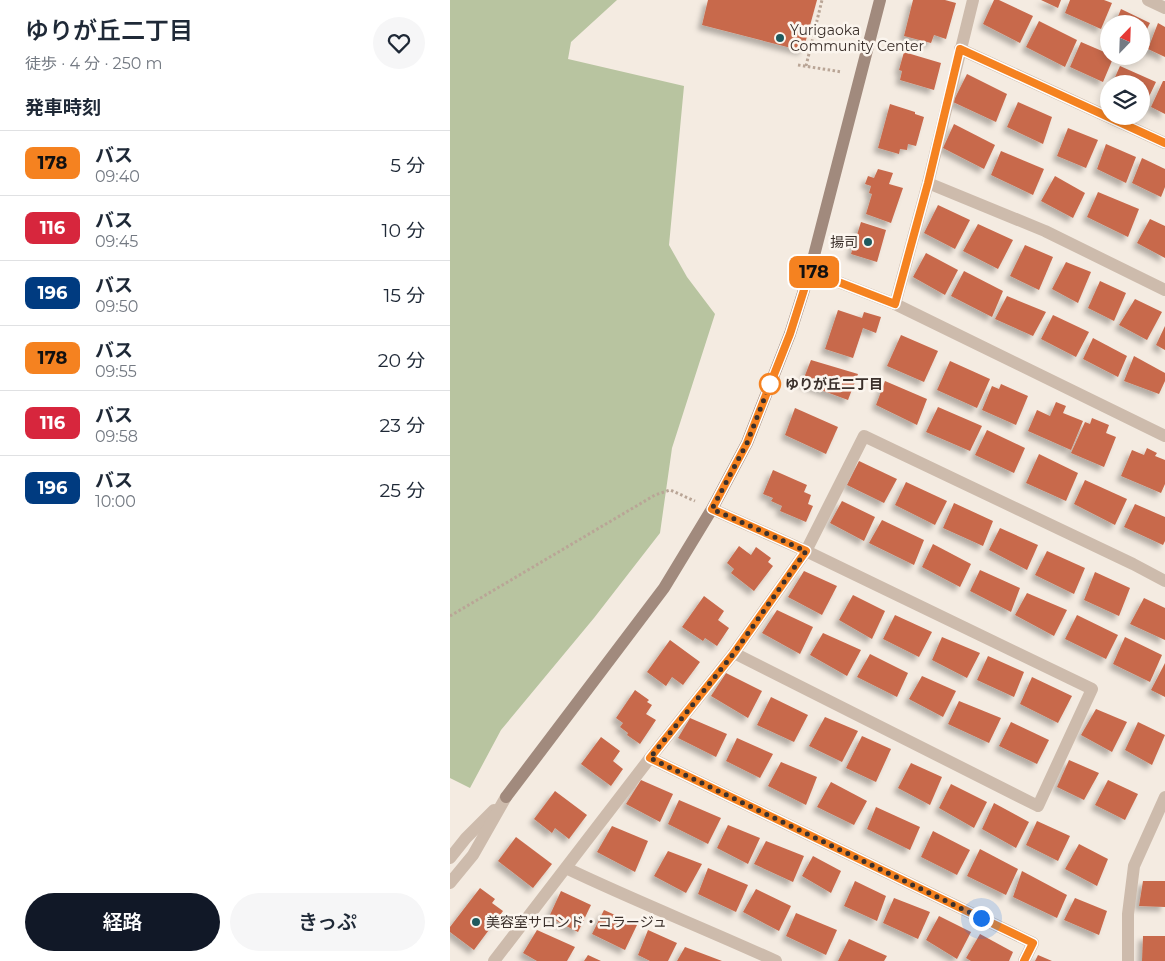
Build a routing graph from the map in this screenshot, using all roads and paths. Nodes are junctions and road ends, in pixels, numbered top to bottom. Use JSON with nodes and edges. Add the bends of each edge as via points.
{"nodes":[{"id":1,"x":822,"y":0,"type":"edge"},
{"id":2,"x":880,"y":0,"type":"edge"},
{"id":3,"x":973,"y":0,"type":"edge"},
{"id":4,"x":1148,"y":0,"type":"edge"},
{"id":5,"x":1165,"y":8,"type":"edge"},
{"id":6,"x":960,"y":49,"type":"junction"},
{"id":7,"x":798,"y":65,"type":"dead end"},
{"id":8,"x":806,"y":66,"type":"junction"},
{"id":9,"x":842,"y":72,"type":"dead end"},
{"id":10,"x":1165,"y":143,"type":"edge"},
{"id":11,"x":928,"y":183,"type":"junction"},
{"id":12,"x":810,"y":271,"type":"junction"},
{"id":13,"x":1165,"y":290,"type":"edge"},
{"id":14,"x":895,"y":304,"type":"junction"},
{"id":15,"x":1165,"y":436,"type":"edge"},
{"id":16,"x":693,"y":500,"type":"dead end"},
{"id":17,"x":712,"y":509,"type":"junction"},
{"id":18,"x":806,"y":551,"type":"junction"},
{"id":19,"x":1165,"y":581,"type":"edge"},
{"id":20,"x":450,"y":616,"type":"edge"},
{"id":21,"x":734,"y":653,"type":"junction"},
{"id":22,"x":650,"y":758,"type":"junction"},
{"id":23,"x":506,"y":797,"type":"junction"},
{"id":24,"x":1165,"y":797,"type":"edge"},
{"id":25,"x":450,"y":858,"type":"edge"},
{"id":26,"x":566,"y":868,"type":"junction"},
{"id":27,"x":450,"y":883,"type":"edge"},
{"id":28,"x":494,"y":961,"type":"edge"},
{"id":29,"x":776,"y":961,"type":"edge"},
{"id":30,"x":1024,"y":961,"type":"edge"},
{"id":31,"x":1128,"y":961,"type":"edge"}],
"edges":[{"from":1,"to":8,"type":"path"},
{"from":2,"to":12,"type":"street"},
{"from":3,"to":6,"type":"street"},
{"from":4,"to":5,"type":"street"},
{"from":6,"to":10,"type":"street"},
{"from":6,"to":11,"type":"street"},
{"from":7,"to":8,"type":"path"},
{"from":8,"to":9,"type":"path"},
{"from":11,"to":13,"type":"street","via":[[1045,231]]},
{"from":11,"to":14,"type":"street"},
{"from":12,"to":14,"type":"street"},
{"from":12,"to":17,"type":"street","via":[[790,334],[747,443]]},
{"from":14,"to":15,"type":"street"},
{"from":16,"to":20,"type":"path","via":[[670,490],[655,495]]},
{"from":17,"to":18,"type":"street"},
{"from":17,"to":23,"type":"street","via":[[664,588]]},
{"from":18,"to":19,"type":"street","via":[[864,436]]},
{"from":18,"to":21,"type":"street"},
{"from":18,"to":21,"type":"street","via":[[1092,689],[1038,806]]},
{"from":21,"to":22,"type":"street"},
{"from":22,"to":26,"type":"street"},
{"from":22,"to":30,"type":"street","via":[[1033,943]]},
{"from":23,"to":25,"type":"street"},
{"from":23,"to":27,"type":"street","via":[[473,855]]},
{"from":24,"to":31,"type":"street","via":[[1134,866],[1128,914]]},
{"from":26,"to":28,"type":"street"},
{"from":26,"to":29,"type":"street"}]}
